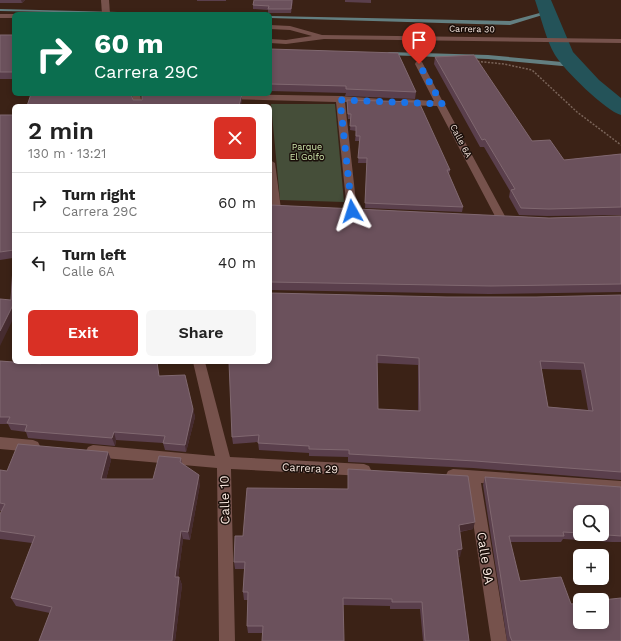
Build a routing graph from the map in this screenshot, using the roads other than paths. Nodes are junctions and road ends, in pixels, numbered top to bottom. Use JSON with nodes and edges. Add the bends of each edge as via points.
{"nodes":[{"id":1,"x":106,"y":0,"type":"edge"},
{"id":2,"x":106,"y":12,"type":"edge"},
{"id":3,"x":0,"y":16,"type":"edge"},
{"id":4,"x":12,"y":16,"type":"edge"},
{"id":5,"x":272,"y":27,"type":"edge"},
{"id":6,"x":324,"y":37,"type":"junction"},
{"id":7,"x":621,"y":41,"type":"edge"},
{"id":8,"x":272,"y":42,"type":"edge"},
{"id":9,"x":419,"y":64,"type":"dead end"},
{"id":10,"x":213,"y":96,"type":"edge"},
{"id":11,"x":260,"y":97,"type":"junction"},
{"id":12,"x":340,"y":100,"type":"junction"},
{"id":13,"x":262,"y":104,"type":"edge"},
{"id":14,"x":442,"y":104,"type":"junction"},
{"id":15,"x":272,"y":177,"type":"edge"},
{"id":16,"x":277,"y":209,"type":"edge"},
{"id":17,"x":352,"y":211,"type":"edge"},
{"id":18,"x":485,"y":218,"type":"edge"},
{"id":19,"x":199,"y":364,"type":"edge"},
{"id":20,"x":0,"y":443,"type":"edge"},
{"id":21,"x":46,"y":447,"type":"edge"},
{"id":22,"x":77,"y":450,"type":"edge"},
{"id":23,"x":224,"y":463,"type":"junction"},
{"id":24,"x":379,"y":471,"type":"edge"},
{"id":25,"x":441,"y":474,"type":"edge"},
{"id":26,"x":472,"y":476,"type":"junction"},
{"id":27,"x":621,"y":487,"type":"edge"},
{"id":28,"x":227,"y":641,"type":"edge"},
{"id":29,"x":499,"y":641,"type":"edge"}],
"edges":[{"from":1,"to":2,"type":"street"},
{"from":3,"to":4,"type":"street"},
{"from":5,"to":6,"type":"street","name":"Carrera 30","via":[[290,28]]},
{"from":6,"to":7,"type":"street","name":"Carrera 30"},
{"from":6,"to":8,"type":"street","name":"Carrera 30"},
{"from":9,"to":14,"type":"street","name":"Calle 6A"},
{"from":10,"to":11,"type":"street"},
{"from":11,"to":12,"type":"street"},
{"from":11,"to":13,"type":"street"},
{"from":12,"to":14,"type":"street"},
{"from":12,"to":17,"type":"street"},
{"from":14,"to":18,"type":"street","name":"Calle 6A","via":[[505,219]]},
{"from":15,"to":16,"type":"street"},
{"from":19,"to":23,"type":"street","name":"Calle 10"},
{"from":20,"to":21,"type":"street"},
{"from":22,"to":23,"type":"street","name":"Carrera 29"},
{"from":23,"to":24,"type":"street","name":"Carrera 29"},
{"from":23,"to":28,"type":"street","name":"Calle 10"},
{"from":25,"to":26,"type":"street"},
{"from":26,"to":27,"type":"street"},
{"from":26,"to":29,"type":"street","name":"Calle 9A"}]}
